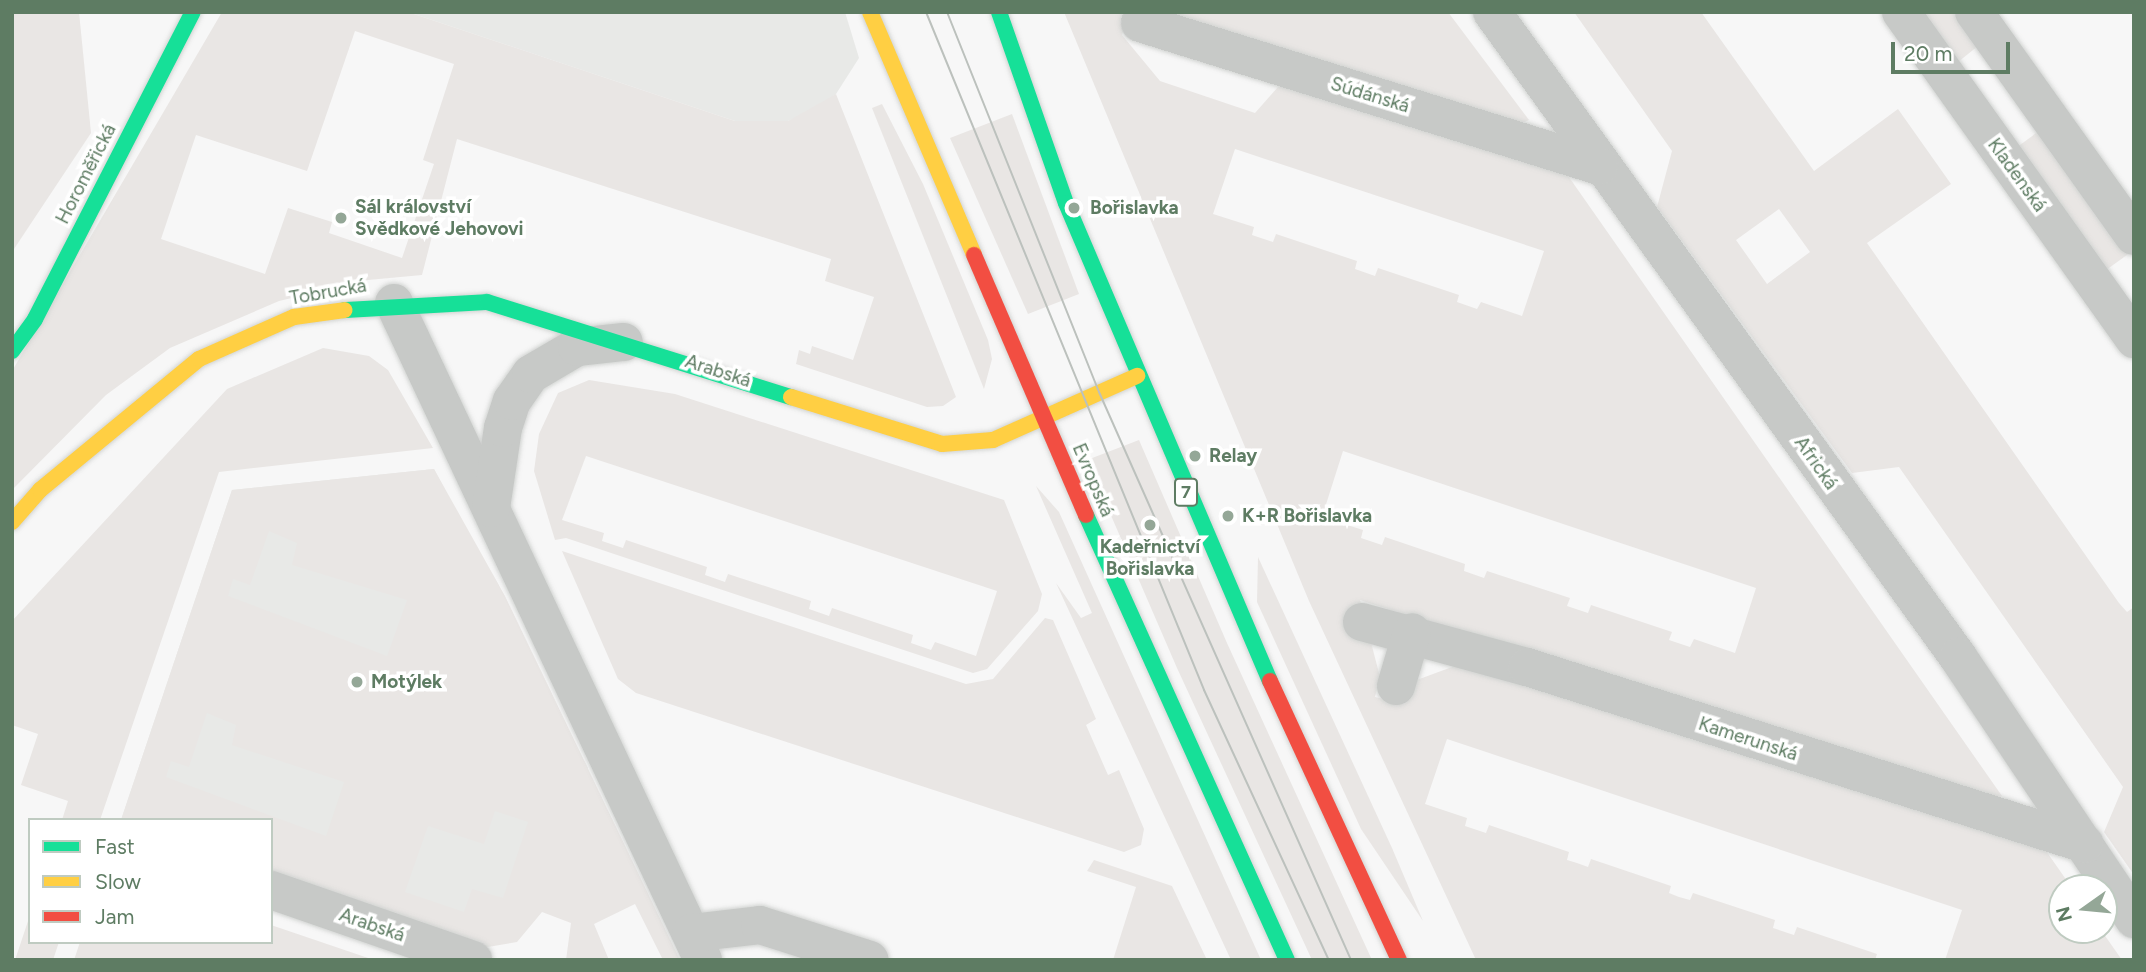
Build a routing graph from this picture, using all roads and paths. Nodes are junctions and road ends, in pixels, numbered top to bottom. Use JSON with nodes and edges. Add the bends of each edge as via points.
{"nodes":[{"id":1,"x":193,"y":12,"type":"edge"},
{"id":2,"x":870,"y":12,"type":"edge"},
{"id":3,"x":999,"y":12,"type":"edge"},
{"id":4,"x":1492,"y":12,"type":"edge"},
{"id":5,"x":1901,"y":12,"type":"edge"},
{"id":6,"x":1974,"y":12,"type":"edge"},
{"id":7,"x":1140,"y":23,"type":"dead end"},
{"id":8,"x":1599,"y":166,"type":"junction"},
{"id":9,"x":2134,"y":236,"type":"edge"},
{"id":10,"x":394,"y":303,"type":"junction"},
{"id":11,"x":2132,"y":331,"type":"edge"},
{"id":12,"x":632,"y":342,"type":"junction"},
{"id":13,"x":12,"y":351,"type":"edge"},
{"id":14,"x":1137,"y":376,"type":"junction"},
{"id":15,"x":1044,"y":417,"type":"junction"},
{"id":16,"x":491,"y":508,"type":"junction"},
{"id":17,"x":12,"y":522,"type":"edge"},
{"id":18,"x":1362,"y":622,"type":"dead end"},
{"id":19,"x":1412,"y":632,"type":"junction"},
{"id":20,"x":1396,"y":685,"type":"dead end"},
{"id":21,"x":2085,"y":844,"type":"junction"},
{"id":22,"x":273,"y":891,"type":"edge"},
{"id":23,"x":2134,"y":919,"type":"edge"},
{"id":24,"x":697,"y":947,"type":"edge"},
{"id":25,"x":473,"y":960,"type":"edge"},
{"id":26,"x":870,"y":960,"type":"edge"},
{"id":27,"x":1287,"y":960,"type":"edge"},
{"id":28,"x":1399,"y":960,"type":"edge"}],
"edges":[{"from":1,"to":13,"type":"main road","name":"Horoměřická","via":[[35,319]]},
{"from":2,"to":15,"type":"main road","name":"Evropská"},
{"from":3,"to":14,"type":"main road","number":"7","via":[[1066,203]]},
{"from":4,"to":8,"type":"street","name":"Africká"},
{"from":5,"to":11,"type":"street","name":"Kladenská"},
{"from":6,"to":9,"type":"street"},
{"from":7,"to":8,"type":"street","name":"Súdánská"},
{"from":8,"to":21,"type":"street","name":"Africká","via":[[1958,657]]},
{"from":10,"to":12,"type":"main road","name":"Tobrucká","via":[[487,302]]},
{"from":10,"to":16,"type":"street"},
{"from":10,"to":17,"type":"main road","name":"Tobrucká","via":[[294,317],[199,359],[40,490]]},
{"from":12,"to":15,"type":"main road","name":"Arabská","via":[[942,444],[993,440]]},
{"from":12,"to":16,"type":"street","name":"Arabská","via":[[577,347],[531,374],[512,401],[503,428]]},
{"from":14,"to":15,"type":"main road","name":"Arabská"},
{"from":14,"to":28,"type":"main road","number":"7","via":[[1228,592]]},
{"from":15,"to":27,"type":"main road","name":"Evropská"},
{"from":16,"to":24,"type":"street"},
{"from":18,"to":19,"type":"street","name":"Kamerunská"},
{"from":19,"to":20,"type":"street"},
{"from":19,"to":21,"type":"street","name":"Kamerunská"},
{"from":21,"to":23,"type":"street","name":"Africká"},
{"from":22,"to":25,"type":"street","name":"Arabská"},
{"from":24,"to":26,"type":"street","via":[[760,925]]}]}
